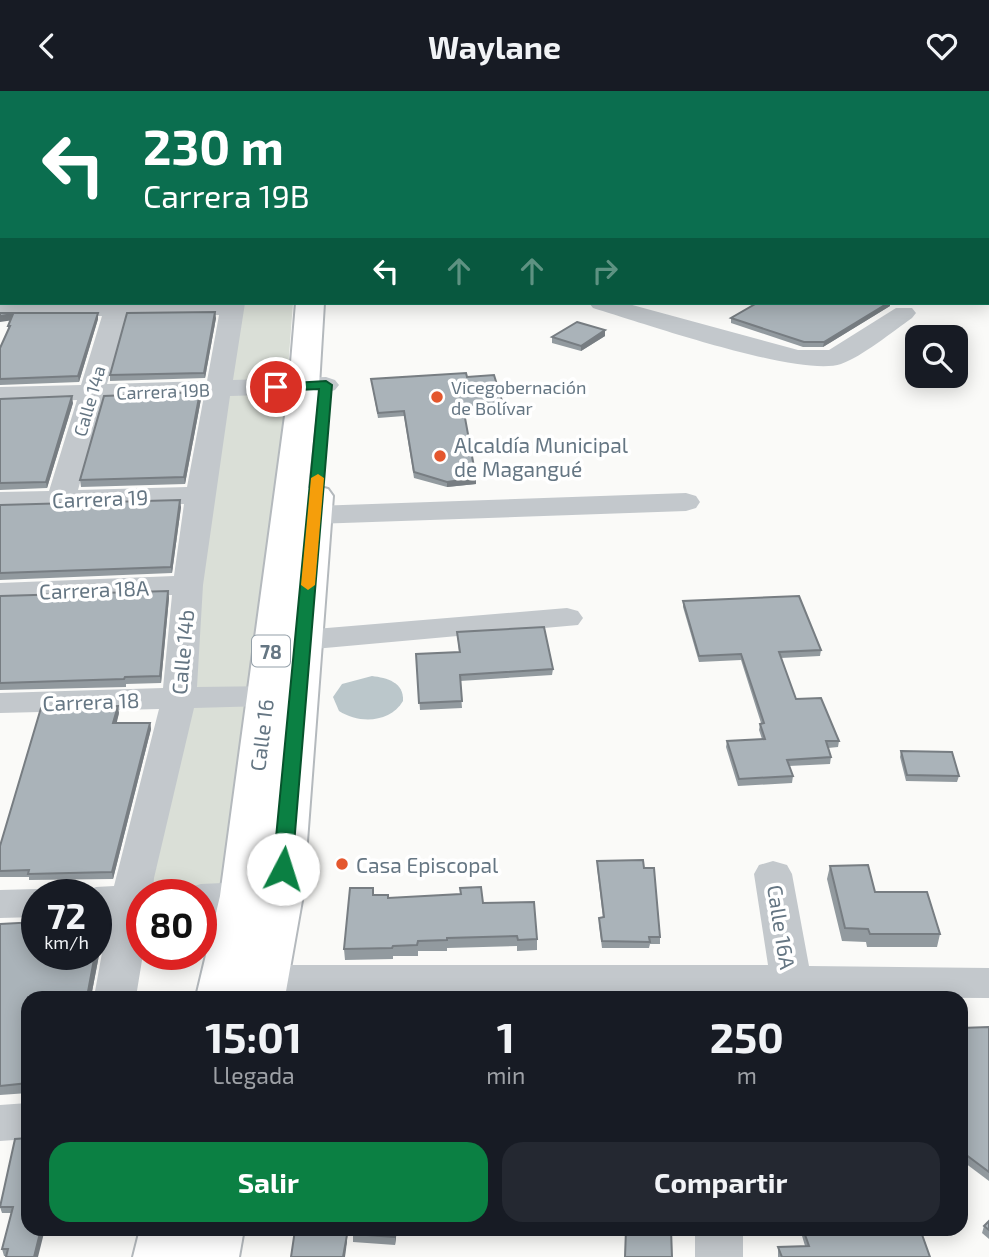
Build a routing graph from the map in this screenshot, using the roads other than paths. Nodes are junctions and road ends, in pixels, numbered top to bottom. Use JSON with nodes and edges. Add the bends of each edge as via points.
{"nodes":[{"id":1,"x":233,"y":305,"type":"edge"},
{"id":2,"x":310,"y":305,"type":"edge"},
{"id":3,"x":332,"y":305,"type":"edge"},
{"id":4,"x":608,"y":305,"type":"edge"},
{"id":5,"x":1,"y":306,"type":"edge"},
{"id":6,"x":117,"y":306,"type":"edge"},
{"id":7,"x":904,"y":313,"type":"dead end"},
{"id":8,"x":315,"y":386,"type":"junction"},
{"id":9,"x":220,"y":389,"type":"junction"},
{"id":10,"x":91,"y":393,"type":"junction"},
{"id":11,"x":0,"y":395,"type":"edge"},
{"id":12,"x":200,"y":495,"type":"junction"},
{"id":13,"x":61,"y":499,"type":"junction"},
{"id":14,"x":0,"y":501,"type":"edge"},
{"id":15,"x":686,"y":502,"type":"dead end"},
{"id":16,"x":314,"y":515,"type":"junction"},
{"id":17,"x":188,"y":586,"type":"junction"},
{"id":18,"x":0,"y":592,"type":"edge"},
{"id":19,"x":567,"y":618,"type":"dead end"},
{"id":20,"x":303,"y":640,"type":"junction"},
{"id":21,"x":266,"y":696,"type":"junction"},
{"id":22,"x":179,"y":698,"type":"junction"},
{"id":23,"x":3,"y":712,"type":"edge"},
{"id":24,"x":773,"y":874,"type":"dead end"},
{"id":25,"x":280,"y":895,"type":"junction"},
{"id":26,"x":243,"y":896,"type":"junction"},
{"id":27,"x":217,"y":897,"type":"edge"},
{"id":28,"x":123,"y":900,"type":"edge"},
{"id":29,"x":21,"y":903,"type":"edge"},
{"id":30,"x":0,"y":904,"type":"edge"},
{"id":31,"x":791,"y":981,"type":"junction"},
{"id":32,"x":989,"y":983,"type":"edge"},
{"id":33,"x":263,"y":989,"type":"edge"},
{"id":34,"x":718,"y":989,"type":"edge"},
{"id":35,"x":115,"y":991,"type":"edge"},
{"id":36,"x":221,"y":991,"type":"edge"},
{"id":37,"x":21,"y":1122,"type":"edge"},
{"id":38,"x":0,"y":1123,"type":"edge"},
{"id":39,"x":166,"y":1236,"type":"edge"},
{"id":40,"x":215,"y":1236,"type":"edge"},
{"id":41,"x":719,"y":1236,"type":"edge"},
{"id":42,"x":161,"y":1257,"type":"edge"},
{"id":43,"x":211,"y":1257,"type":"edge"},
{"id":44,"x":719,"y":1257,"type":"edge"}],
"edges":[{"from":1,"to":6,"type":"street"},
{"from":1,"to":9,"type":"street","name":"Calle 14b"},
{"from":2,"to":8,"type":"highway","name":"Calle 16","number":"78"},
{"from":3,"to":8,"type":"highway","name":"Calle 16","number":"78"},
{"from":4,"to":7,"type":"street","via":[[798,358],[834,358]]},
{"from":5,"to":6,"type":"street"},
{"from":6,"to":10,"type":"street","name":"Calle 14a"},
{"from":8,"to":9,"type":"street","name":"Carrera 19B"},
{"from":8,"to":16,"type":"highway","name":"Calle 16","number":"78"},
{"from":8,"to":21,"type":"highway","name":"Calle 16","number":"78"},
{"from":9,"to":10,"type":"street","name":"Carrera 19B"},
{"from":9,"to":12,"type":"street","name":"Calle 14b"},
{"from":10,"to":11,"type":"street","name":"Carrera 19B"},
{"from":10,"to":13,"type":"street","name":"Calle 14a"},
{"from":12,"to":13,"type":"street","name":"Carrera 19"},
{"from":12,"to":17,"type":"street","name":"Calle 14b"},
{"from":13,"to":14,"type":"street","name":"Carrera 19"},
{"from":15,"to":16,"type":"street"},
{"from":16,"to":20,"type":"highway","name":"Calle 16","number":"78"},
{"from":17,"to":18,"type":"street","name":"Carrera 18A"},
{"from":17,"to":22,"type":"street","name":"Calle 14b"},
{"from":19,"to":20,"type":"street"},
{"from":20,"to":25,"type":"highway","name":"Calle 16","number":"78"},
{"from":21,"to":22,"type":"street","name":"Carrera 18"},
{"from":21,"to":26,"type":"highway","name":"Calle 16","number":"78"},
{"from":22,"to":23,"type":"street","name":"Carrera 18"},
{"from":22,"to":28,"type":"street","name":"Calle 14b"},
{"from":24,"to":31,"type":"street","name":"Calle 16A"},
{"from":25,"to":26,"type":"street"},
{"from":25,"to":33,"type":"highway","name":"Calle 16","number":"78"},
{"from":26,"to":27,"type":"street"},
{"from":26,"to":36,"type":"highway","name":"Calle 16","number":"78"},
{"from":28,"to":35,"type":"street","name":"Calle 14b"},
{"from":29,"to":30,"type":"street"},
{"from":31,"to":32,"type":"street"},
{"from":31,"to":34,"type":"street"},
{"from":33,"to":34,"type":"street"},
{"from":37,"to":38,"type":"street"},
{"from":39,"to":42,"type":"highway"},
{"from":40,"to":43,"type":"highway"},
{"from":41,"to":44,"type":"street"}]}
